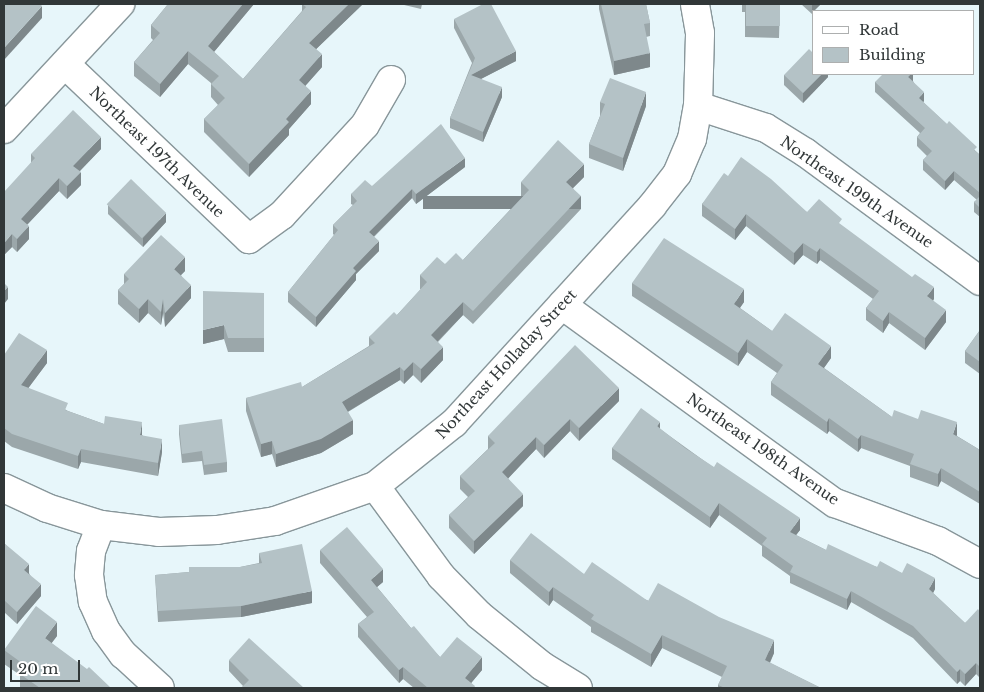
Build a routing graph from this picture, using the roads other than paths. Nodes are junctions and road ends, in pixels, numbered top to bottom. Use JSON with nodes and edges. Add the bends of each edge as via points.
{"nodes":[{"id":1,"x":120,"y":4,"type":"edge"},
{"id":2,"x":695,"y":4,"type":"edge"},
{"id":3,"x":65,"y":64,"type":"junction"},
{"id":4,"x":391,"y":80,"type":"dead end"},
{"id":5,"x":698,"y":106,"type":"junction"},
{"id":6,"x":4,"y":130,"type":"edge"},
{"id":7,"x":980,"y":281,"type":"edge"},
{"id":8,"x":562,"y":305,"type":"junction"},
{"id":9,"x":375,"y":486,"type":"junction"},
{"id":10,"x":4,"y":488,"type":"edge"},
{"id":11,"x":101,"y":525,"type":"junction"},
{"id":12,"x":980,"y":564,"type":"edge"},
{"id":13,"x":160,"y":688,"type":"edge"},
{"id":14,"x":578,"y":688,"type":"edge"}],
"edges":[{"from":1,"to":3,"type":"street"},
{"from":2,"to":5,"type":"street","name":"Northeast Holladay Street","via":[[700,33]]},
{"from":3,"to":4,"type":"street","name":"Northeast 197th Avenue","via":[[249,239],[282,215],[365,125]]},
{"from":3,"to":6,"type":"street"},
{"from":5,"to":7,"type":"street","name":"Northeast 199th Avenue","via":[[766,128],[806,152]]},
{"from":5,"to":8,"type":"street","name":"Northeast Holladay Street","via":[[692,139],[677,174]]},
{"from":8,"to":9,"type":"street","name":"Northeast Holladay Street","via":[[454,423]]},
{"from":8,"to":12,"type":"street","name":"Northeast 198th Avenue","via":[[835,502],[938,540]]},
{"from":9,"to":11,"type":"street","name":"Northeast Holladay Street","via":[[275,521],[218,530],[159,532]]},
{"from":9,"to":14,"type":"street","via":[[441,576],[479,615],[542,666]]},
{"from":10,"to":11,"type":"street","name":"Northeast Holladay Street","via":[[47,508]]},
{"from":11,"to":13,"type":"street","via":[[90,559],[93,602],[106,631],[123,654]]}]}
